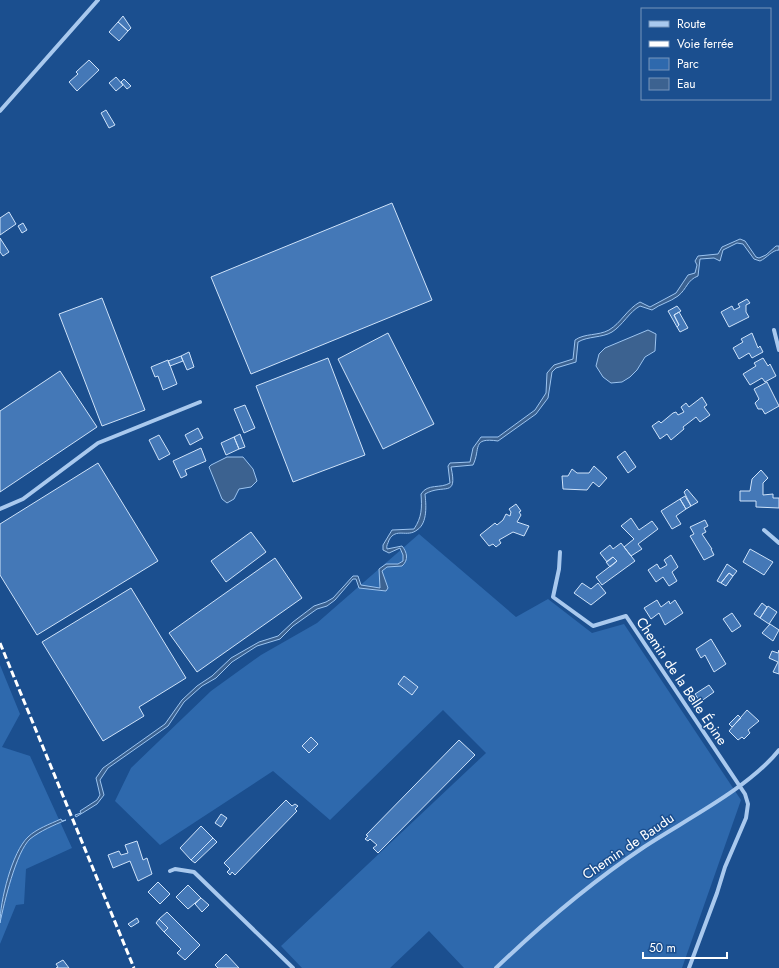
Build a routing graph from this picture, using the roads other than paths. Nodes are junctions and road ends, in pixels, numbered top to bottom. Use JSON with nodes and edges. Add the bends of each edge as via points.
{"nodes":[{"id":1,"x":98,"y":0,"type":"edge"},
{"id":2,"x":0,"y":111,"type":"edge"},
{"id":3,"x":774,"y":330,"type":"dead end"},
{"id":4,"x":779,"y":350,"type":"edge"},
{"id":5,"x":200,"y":402,"type":"dead end"},
{"id":6,"x":0,"y":509,"type":"edge"},
{"id":7,"x":764,"y":530,"type":"dead end"},
{"id":8,"x":779,"y":543,"type":"edge"},
{"id":9,"x":560,"y":552,"type":"dead end"},
{"id":10,"x":779,"y":750,"type":"edge"},
{"id":11,"x":739,"y":786,"type":"junction"},
{"id":12,"x":170,"y":871,"type":"dead end"},
{"id":13,"x":293,"y":968,"type":"edge"},
{"id":14,"x":496,"y":968,"type":"edge"},
{"id":15,"x":689,"y":968,"type":"edge"}],
"edges":[{"from":1,"to":2,"type":"street"},
{"from":3,"to":4,"type":"street"},
{"from":5,"to":6,"type":"street","via":[[98,443],[23,499]]},
{"from":7,"to":8,"type":"street"},
{"from":9,"to":11,"type":"street","name":"Chemin de la Belle Épine","via":[[553,597],[593,626],[626,616]]},
{"from":10,"to":11,"type":"street","name":"Chemin de Baudu"},
{"from":11,"to":14,"type":"street","name":"Chemin de Baudu","via":[[591,884]]},
{"from":11,"to":15,"type":"street","via":[[748,804],[746,818],[725,867]]},
{"from":12,"to":13,"type":"street","via":[[175,869],[194,872]]}]}
